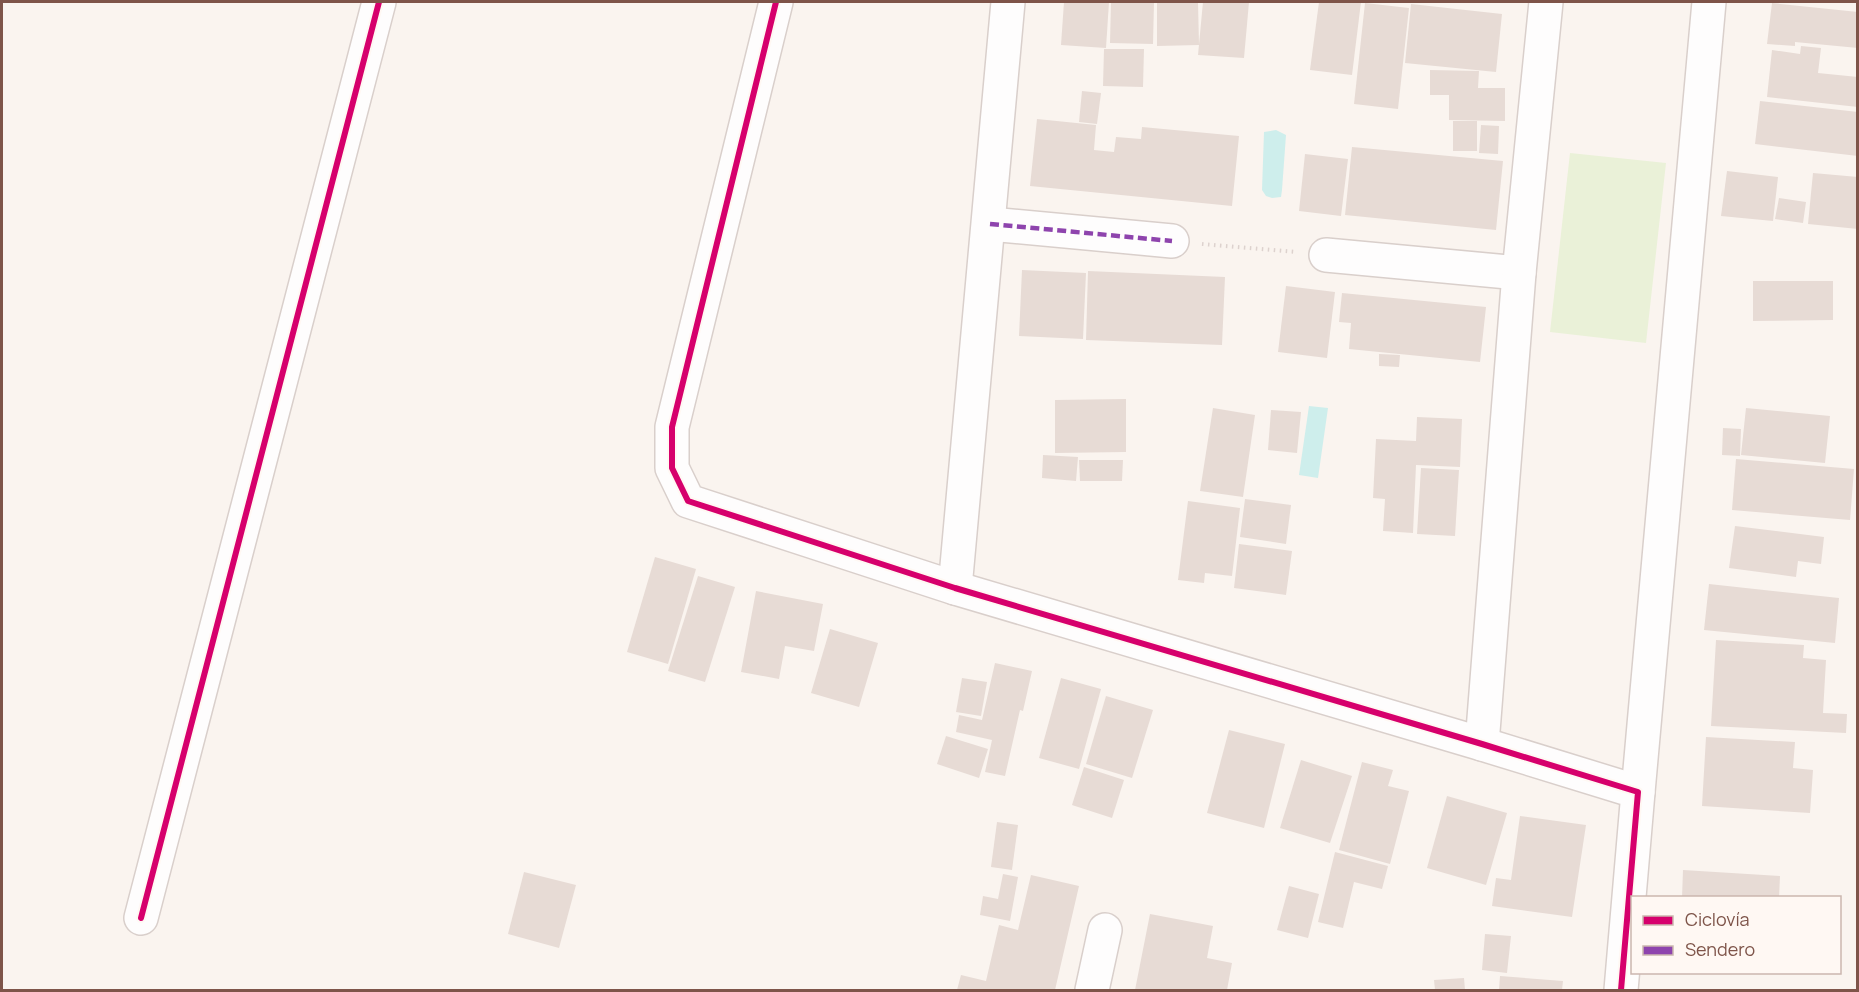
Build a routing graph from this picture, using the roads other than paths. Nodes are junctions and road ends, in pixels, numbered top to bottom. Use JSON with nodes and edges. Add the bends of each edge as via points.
{"nodes":[{"id":1,"x":379,"y":2,"type":"edge"},
{"id":2,"x":776,"y":2,"type":"edge"},
{"id":3,"x":1008,"y":2,"type":"edge"},
{"id":4,"x":1546,"y":2,"type":"edge"},
{"id":5,"x":1709,"y":2,"type":"edge"},
{"id":6,"x":990,"y":224,"type":"junction"},
{"id":7,"x":1172,"y":241,"type":"road end"},
{"id":8,"x":1326,"y":255,"type":"road end"},
{"id":9,"x":1518,"y":273,"type":"junction"},
{"id":10,"x":955,"y":588,"type":"junction"},
{"id":11,"x":1482,"y":744,"type":"junction"},
{"id":12,"x":1638,"y":792,"type":"junction"},
{"id":13,"x":141,"y":918,"type":"dead end"},
{"id":14,"x":1105,"y":930,"type":"dead end"},
{"id":15,"x":1092,"y":990,"type":"edge"},
{"id":16,"x":1621,"y":990,"type":"edge"}],
"edges":[{"from":1,"to":13,"type":"street"},
{"from":2,"to":10,"type":"street","via":[[672,427],[672,468],[688,501]]},
{"from":3,"to":6,"type":"street"},
{"from":4,"to":9,"type":"street"},
{"from":5,"to":12,"type":"street"},
{"from":6,"to":7,"type":"street"},
{"from":6,"to":10,"type":"street"},
{"from":8,"to":9,"type":"street"},
{"from":9,"to":11,"type":"street"},
{"from":10,"to":11,"type":"street"},
{"from":11,"to":12,"type":"street"},
{"from":12,"to":16,"type":"street"},
{"from":14,"to":15,"type":"street"}]}
